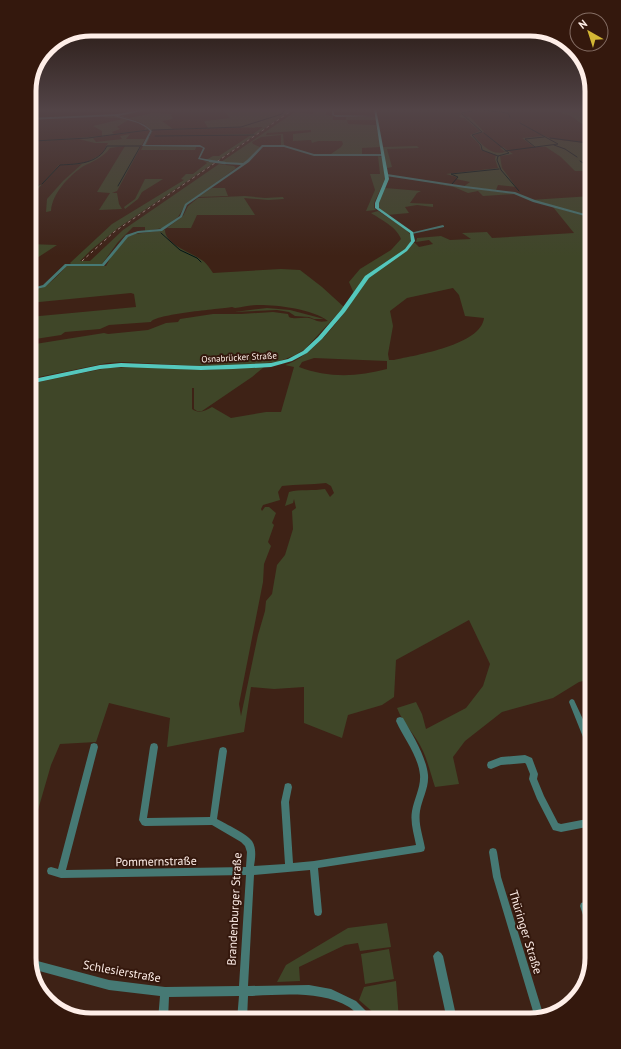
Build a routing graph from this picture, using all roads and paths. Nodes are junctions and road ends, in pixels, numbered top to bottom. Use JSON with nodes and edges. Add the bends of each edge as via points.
{"nodes":[{"id":1,"x":199,"y":158,"type":"edge"},
{"id":2,"x":248,"y":158,"type":"edge"},
{"id":3,"x":384,"y":158,"type":"edge"},
{"id":4,"x":237,"y":166,"type":"junction"},
{"id":5,"x":387,"y":175,"type":"junction"},
{"id":6,"x":585,"y":215,"type":"edge"},
{"id":7,"x":443,"y":226,"type":"dead end"},
{"id":8,"x":412,"y":233,"type":"junction"},
{"id":9,"x":36,"y":288,"type":"edge"},
{"id":10,"x":36,"y":381,"type":"edge"},
{"id":11,"x":572,"y":702,"type":"dead end"},
{"id":12,"x":400,"y":721,"type":"dead end"},
{"id":13,"x":585,"y":726,"type":"edge"},
{"id":14,"x":94,"y":747,"type":"dead end"},
{"id":15,"x":154,"y":747,"type":"dead end"},
{"id":16,"x":222,"y":751,"type":"dead end"},
{"id":17,"x":491,"y":765,"type":"dead end"},
{"id":18,"x":288,"y":787,"type":"dead end"},
{"id":19,"x":213,"y":821,"type":"junction"},
{"id":20,"x":585,"y":823,"type":"edge"},
{"id":21,"x":492,"y":852,"type":"dead end"},
{"id":22,"x":314,"y":865,"type":"junction"},
{"id":23,"x":289,"y":868,"type":"junction"},
{"id":24,"x":51,"y":871,"type":"dead end"},
{"id":25,"x":251,"y":871,"type":"junction"},
{"id":26,"x":61,"y":874,"type":"junction"},
{"id":27,"x":584,"y":906,"type":"dead end"},
{"id":28,"x":585,"y":909,"type":"edge"},
{"id":29,"x":318,"y":912,"type":"dead end"},
{"id":30,"x":438,"y":956,"type":"dead end"},
{"id":31,"x":36,"y":966,"type":"edge"},
{"id":32,"x":243,"y":991,"type":"junction"},
{"id":33,"x":165,"y":992,"type":"junction"},
{"id":34,"x":538,"y":1012,"type":"edge"},
{"id":35,"x":164,"y":1013,"type":"edge"},
{"id":36,"x":242,"y":1013,"type":"edge"},
{"id":37,"x":362,"y":1013,"type":"edge"},
{"id":38,"x":450,"y":1013,"type":"edge"}],
"edges":[{"from":1,"to":4,"type":"street","bridge":true},
{"from":2,"to":4,"type":"street"},
{"from":3,"to":5,"type":"main road"},
{"from":4,"to":9,"type":"street","via":[[186,205],[181,216],[165,228],[127,236],[103,265],[66,265],[44,286]]},
{"from":5,"to":6,"type":"street","via":[[515,193]]},
{"from":5,"to":8,"type":"main road","via":[[386,184],[376,203],[377,208]]},
{"from":7,"to":8,"type":"street"},
{"from":8,"to":10,"type":"main road","name":"Osnabrücker Straße","via":[[414,238],[410,246],[367,277],[345,309],[320,338],[305,352],[290,360],[271,365],[220,368],[110,366]]},
{"from":11,"to":13,"type":"street"},
{"from":12,"to":22,"type":"street","name":"Pommernstraße","via":[[424,773],[424,783],[416,812],[421,848]]},
{"from":14,"to":26,"type":"street"},
{"from":15,"to":19,"type":"street","via":[[143,820]]},
{"from":16,"to":19,"type":"street"},
{"from":17,"to":20,"type":"street","via":[[501,760],[525,759],[534,774],[533,779],[540,799],[556,827]]},
{"from":18,"to":23,"type":"street","via":[[285,802]]},
{"from":19,"to":25,"type":"street","name":"Brandenburger Straße","via":[[249,844]]},
{"from":21,"to":34,"type":"street","name":"Thüringer Straße","via":[[497,877]]},
{"from":22,"to":23,"type":"street","name":"Pommernstraße"},
{"from":22,"to":29,"type":"street"},
{"from":23,"to":25,"type":"street","name":"Pommernstraße"},
{"from":24,"to":26,"type":"street","name":"Pommernstraße"},
{"from":25,"to":26,"type":"street","name":"Pommernstraße"},
{"from":25,"to":32,"type":"street","name":"Brandenburger Straße"},
{"from":27,"to":28,"type":"street"},
{"from":30,"to":38,"type":"street"},
{"from":31,"to":33,"type":"street","name":"Schlesierstraße","via":[[109,985]]},
{"from":32,"to":33,"type":"street","name":"Schlesierstraße"},
{"from":32,"to":36,"type":"street","name":"Brandenburger Straße"},
{"from":32,"to":37,"type":"street","name":"Schlesierstraße","via":[[310,990],[331,994],[352,1004]]},
{"from":33,"to":35,"type":"street"}]}
